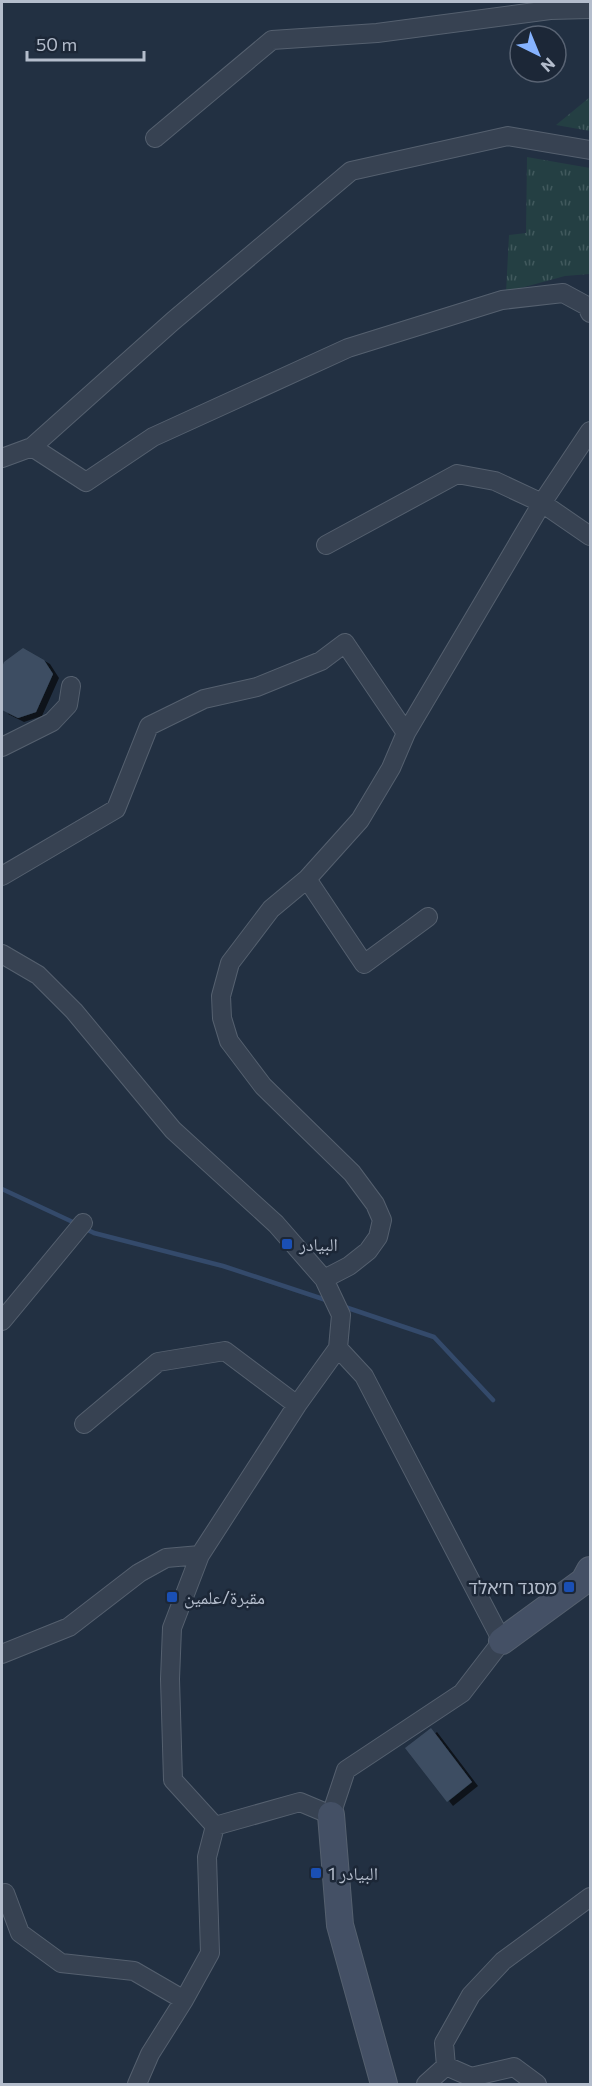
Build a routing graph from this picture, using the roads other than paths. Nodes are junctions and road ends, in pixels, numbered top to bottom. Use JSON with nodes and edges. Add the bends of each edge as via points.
{"nodes":[{"id":1,"x":591,"y":9,"type":"edge"},
{"id":2,"x":155,"y":138,"type":"dead end"},
{"id":3,"x":591,"y":150,"type":"edge"},
{"id":4,"x":591,"y":313,"type":"edge"},
{"id":5,"x":591,"y":431,"type":"edge"},
{"id":6,"x":32,"y":447,"type":"junction"},
{"id":7,"x":2,"y":458,"type":"edge"},
{"id":8,"x":542,"y":503,"type":"junction"},
{"id":9,"x":591,"y":536,"type":"edge"},
{"id":10,"x":326,"y":544,"type":"dead end"},
{"id":11,"x":71,"y":686,"type":"dead end"},
{"id":12,"x":406,"y":733,"type":"junction"},
{"id":13,"x":2,"y":747,"type":"edge"},
{"id":14,"x":2,"y":876,"type":"edge"},
{"id":15,"x":308,"y":879,"type":"junction"},
{"id":16,"x":428,"y":917,"type":"dead end"},
{"id":17,"x":2,"y":954,"type":"edge"},
{"id":18,"x":83,"y":1223,"type":"dead end"},
{"id":19,"x":324,"y":1279,"type":"junction"},
{"id":20,"x":2,"y":1321,"type":"edge"},
{"id":21,"x":338,"y":1348,"type":"junction"},
{"id":22,"x":297,"y":1405,"type":"junction"},
{"id":23,"x":84,"y":1424,"type":"dead end"},
{"id":24,"x":200,"y":1555,"type":"junction"},
{"id":25,"x":591,"y":1570,"type":"edge"},
{"id":26,"x":502,"y":1641,"type":"junction"},
{"id":27,"x":2,"y":1654,"type":"edge"},
{"id":28,"x":331,"y":1815,"type":"junction"},
{"id":29,"x":215,"y":1826,"type":"junction"},
{"id":30,"x":6,"y":1893,"type":"dead end"},
{"id":31,"x":591,"y":1897,"type":"edge"},
{"id":32,"x":184,"y":2000,"type":"junction"},
{"id":33,"x":446,"y":2066,"type":"junction"},
{"id":34,"x":137,"y":2085,"type":"edge"},
{"id":35,"x":384,"y":2085,"type":"edge"},
{"id":36,"x":426,"y":2085,"type":"edge"},
{"id":37,"x":537,"y":2085,"type":"edge"}],
"edges":[{"from":1,"to":2,"type":"street","via":[[550,10],[377,33],[272,40]]},
{"from":3,"to":6,"type":"street","via":[[508,136],[351,171],[173,321]]},
{"from":4,"to":6,"type":"street","via":[[563,293],[502,300],[348,348],[153,437],[86,482]]},
{"from":5,"to":8,"type":"street"},
{"from":6,"to":7,"type":"street"},
{"from":8,"to":9,"type":"street"},
{"from":8,"to":10,"type":"street","via":[[495,481],[457,474]]},
{"from":8,"to":12,"type":"street"},
{"from":11,"to":13,"type":"street","via":[[68,705],[52,722]]},
{"from":12,"to":14,"type":"street","via":[[345,643],[321,661],[256,687],[204,699],[148,726],[116,808]]},
{"from":12,"to":15,"type":"street","via":[[391,768],[360,820]]},
{"from":15,"to":16,"type":"street","via":[[364,964]]},
{"from":15,"to":19,"type":"street","via":[[271,909],[230,963],[221,996],[229,1041],[263,1086],[352,1173],[375,1204],[381,1220],[378,1237],[368,1251]]},
{"from":17,"to":19,"type":"street","via":[[38,975],[67,1004],[173,1130],[276,1224]]},
{"from":18,"to":20,"type":"street"},
{"from":19,"to":21,"type":"street","via":[[341,1315]]},
{"from":21,"to":22,"type":"street"},
{"from":21,"to":26,"type":"street","via":[[364,1376]]},
{"from":22,"to":23,"type":"street","via":[[225,1351],[158,1362]]},
{"from":22,"to":24,"type":"street"},
{"from":24,"to":27,"type":"street","via":[[166,1557],[69,1627]]},
{"from":24,"to":29,"type":"street","via":[[172,1628],[174,1780]]},
{"from":25,"to":26,"type":"street","via":[[584,1581]]},
{"from":26,"to":28,"type":"street","via":[[462,1693],[346,1770]]},
{"from":28,"to":29,"type":"street","via":[[300,1802]]},
{"from":28,"to":35,"type":"street","via":[[340,1925]]},
{"from":29,"to":32,"type":"street","via":[[207,1857],[210,1953]]},
{"from":30,"to":32,"type":"street","via":[[20,1933],[61,1964],[134,1971]]},
{"from":31,"to":33,"type":"street","via":[[503,1960],[471,1995],[444,2043]]},
{"from":32,"to":34,"type":"street","via":[[150,2054]]},
{"from":33,"to":36,"type":"street"},
{"from":33,"to":37,"type":"street","via":[[471,2077],[514,2067]]}]}
